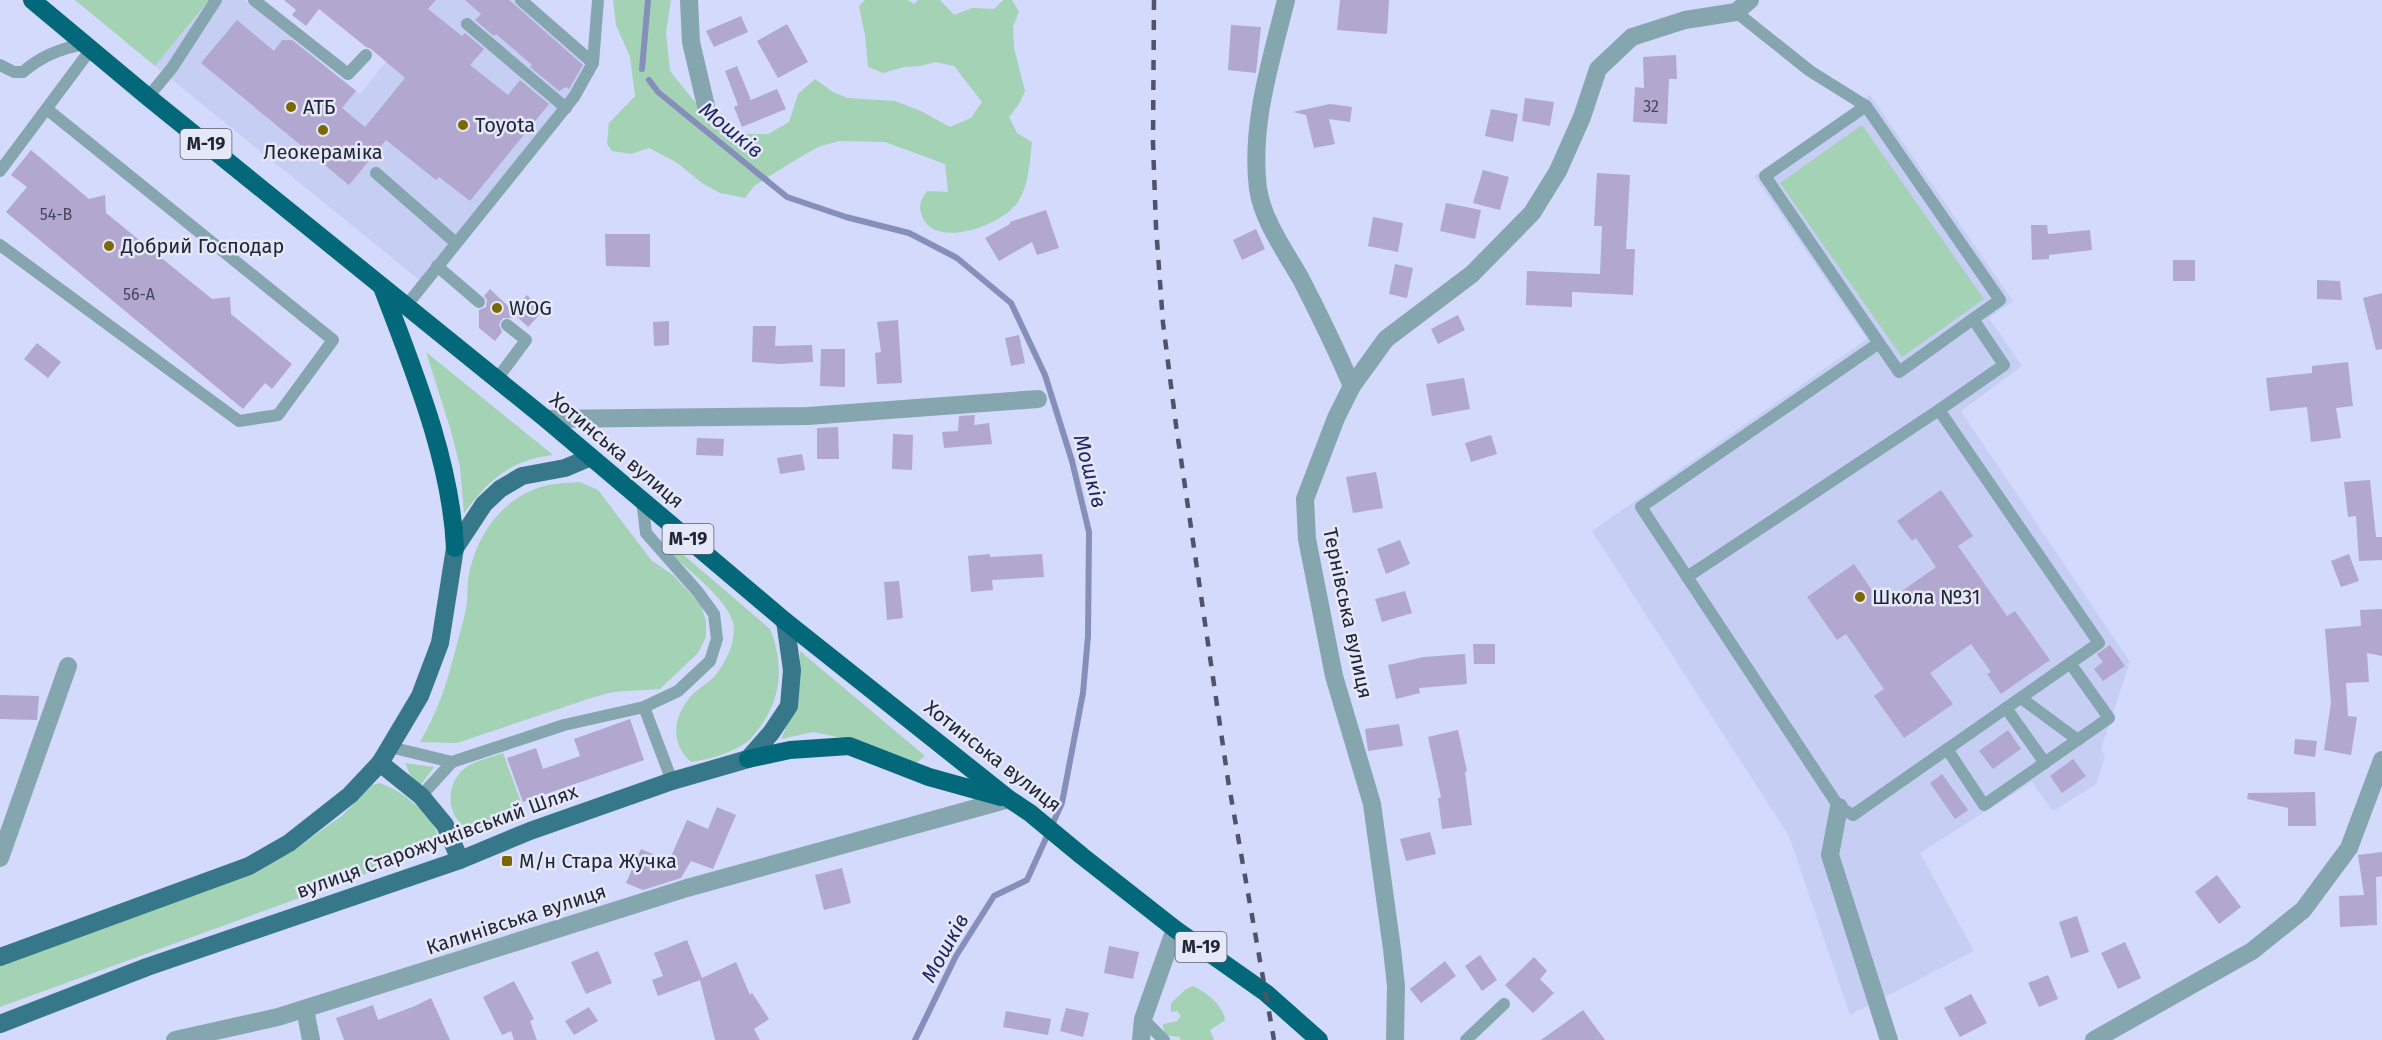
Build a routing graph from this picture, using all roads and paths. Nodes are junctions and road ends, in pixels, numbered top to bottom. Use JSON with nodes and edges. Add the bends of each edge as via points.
{"nodes":[{"id":1,"x":32,"y":0,"type":"edge"},
{"id":2,"x":216,"y":0,"type":"edge"},
{"id":3,"x":254,"y":0,"type":"edge"},
{"id":4,"x":520,"y":0,"type":"edge"},
{"id":5,"x":598,"y":0,"type":"edge"},
{"id":6,"x":689,"y":0,"type":"edge"},
{"id":7,"x":1286,"y":0,"type":"edge"},
{"id":8,"x":1750,"y":0,"type":"edge"},
{"id":9,"x":1736,"y":12,"type":"junction"},
{"id":10,"x":466,"y":24,"type":"dead end"},
{"id":11,"x":88,"y":47,"type":"junction"},
{"id":12,"x":366,"y":55,"type":"dead end"},
{"id":13,"x":593,"y":63,"type":"junction"},
{"id":14,"x":0,"y":65,"type":"edge"},
{"id":15,"x":148,"y":97,"type":"junction"},
{"id":16,"x":706,"y":105,"type":"dead end"},
{"id":17,"x":1866,"y":106,"type":"junction"},
{"id":18,"x":566,"y":108,"type":"junction"},
{"id":19,"x":48,"y":110,"type":"junction"},
{"id":20,"x":0,"y":171,"type":"edge"},
{"id":21,"x":376,"y":173,"type":"dead end"},
{"id":22,"x":456,"y":243,"type":"junction"},
{"id":23,"x":0,"y":245,"type":"edge"},
{"id":24,"x":437,"y":267,"type":"junction"},
{"id":25,"x":381,"y":286,"type":"junction"},
{"id":26,"x":478,"y":302,"type":"dead end"},
{"id":27,"x":406,"y":306,"type":"junction"},
{"id":28,"x":1973,"y":319,"type":"junction"},
{"id":29,"x":507,"y":325,"type":"dead end"},
{"id":30,"x":1879,"y":343,"type":"junction"},
{"id":31,"x":497,"y":379,"type":"junction"},
{"id":32,"x":1352,"y":386,"type":"junction"},
{"id":33,"x":1038,"y":399,"type":"dead end"},
{"id":34,"x":1939,"y":410,"type":"junction"},
{"id":35,"x":546,"y":419,"type":"junction"},
{"id":36,"x":591,"y":457,"type":"junction"},
{"id":37,"x":642,"y":501,"type":"junction"},
{"id":38,"x":455,"y":548,"type":"junction"},
{"id":39,"x":1687,"y":577,"type":"junction"},
{"id":40,"x":785,"y":621,"type":"junction"},
{"id":41,"x":2070,"y":663,"type":"junction"},
{"id":42,"x":68,"y":666,"type":"dead end"},
{"id":43,"x":2021,"y":698,"type":"junction"},
{"id":44,"x":644,"y":707,"type":"junction"},
{"id":45,"x":2006,"y":708,"type":"junction"},
{"id":46,"x":2078,"y":740,"type":"junction"},
{"id":47,"x":1947,"y":749,"type":"junction"},
{"id":48,"x":385,"y":755,"type":"junction"},
{"id":49,"x":748,"y":759,"type":"junction"},
{"id":50,"x":2382,"y":760,"type":"edge"},
{"id":51,"x":452,"y":762,"type":"junction"},
{"id":52,"x":2045,"y":763,"type":"junction"},
{"id":53,"x":672,"y":781,"type":"junction"},
{"id":54,"x":421,"y":796,"type":"junction"},
{"id":55,"x":1010,"y":799,"type":"junction"},
{"id":56,"x":1839,"y":807,"type":"junction"},
{"id":57,"x":0,"y":858,"type":"edge"},
{"id":58,"x":460,"y":860,"type":"junction"},
{"id":59,"x":1175,"y":929,"type":"junction"},
{"id":60,"x":0,"y":957,"type":"edge"},
{"id":61,"x":1504,"y":1004,"type":"dead end"},
{"id":62,"x":305,"y":1009,"type":"junction"},
{"id":63,"x":1143,"y":1019,"type":"junction"},
{"id":64,"x":0,"y":1024,"type":"edge"},
{"id":65,"x":1474,"y":1038,"type":"edge"},
{"id":66,"x":175,"y":1040,"type":"edge"},
{"id":67,"x":311,"y":1040,"type":"edge"},
{"id":68,"x":1140,"y":1040,"type":"edge"},
{"id":69,"x":1164,"y":1040,"type":"edge"},
{"id":70,"x":1319,"y":1040,"type":"edge"},
{"id":71,"x":1395,"y":1040,"type":"edge"},
{"id":72,"x":1889,"y":1040,"type":"edge"},
{"id":73,"x":2094,"y":1040,"type":"edge"}],
"edges":[{"from":1,"to":11,"type":"highway","name":"Хотинська вулиця","number":"М-19"},
{"from":2,"to":15,"type":"lane","via":[[172,68]]},
{"from":3,"to":12,"type":"lane","via":[[348,74]]},
{"from":4,"to":13,"type":"lane"},
{"from":5,"to":13,"type":"lane"},
{"from":6,"to":16,"type":"street","via":[[691,42]]},
{"from":7,"to":32,"type":"street","via":[[1262,99],[1256,148],[1258,190],[1268,219],[1329,332]]},
{"from":8,"to":9,"type":"street"},
{"from":9,"to":17,"type":"lane","via":[[1810,71]]},
{"from":9,"to":32,"type":"street","name":"Тернівська вулиця","via":[[1685,20],[1632,37],[1615,51],[1598,69],[1558,171],[1533,213],[1472,274],[1386,339]]},
{"from":10,"to":18,"type":"lane"},
{"from":11,"to":14,"type":"lane","via":[[60,49],[23,72]]},
{"from":11,"to":15,"type":"highway","name":"Хотинська вулиця","number":"М-19"},
{"from":11,"to":19,"type":"lane"},
{"from":13,"to":18,"type":"lane"},
{"from":15,"to":25,"type":"highway","name":"Хотинська вулиця","number":"М-19"},
{"from":17,"to":28,"type":"lane","via":[[2000,300]]},
{"from":17,"to":30,"type":"lane","via":[[1765,176]]},
{"from":18,"to":22,"type":"lane"},
{"from":19,"to":20,"type":"lane"},
{"from":19,"to":23,"type":"lane","via":[[333,340],[278,415],[239,420]]},
{"from":21,"to":22,"type":"lane"},
{"from":22,"to":24,"type":"lane"},
{"from":24,"to":26,"type":"lane"},
{"from":24,"to":27,"type":"lane"},
{"from":25,"to":27,"type":"highway","name":"Хотинська вулиця","number":"М-19"},
{"from":25,"to":38,"type":"highway","via":[[413,368],[441,462]]},
{"from":27,"to":31,"type":"highway","name":"Хотинська вулиця","number":"М-19"},
{"from":28,"to":30,"type":"lane","via":[[1899,372]]},
{"from":28,"to":34,"type":"lane","via":[[2004,366]]},
{"from":29,"to":31,"type":"lane","via":[[526,340]]},
{"from":30,"to":39,"type":"lane","via":[[1641,507]]},
{"from":31,"to":35,"type":"highway","name":"Хотинська вулиця","number":"М-19"},
{"from":32,"to":71,"type":"street","name":"Тернівська вулиця","via":[[1305,499],[1307,539],[1334,676],[1372,804],[1396,986]]},
{"from":33,"to":35,"type":"street","via":[[808,416]]},
{"from":34,"to":39,"type":"lane"},
{"from":34,"to":41,"type":"lane","via":[[2099,643]]},
{"from":35,"to":36,"type":"highway","name":"Хотинська вулиця","number":"М-19"},
{"from":36,"to":37,"type":"highway","name":"Хотинська вулиця","number":"М-19"},
{"from":36,"to":38,"type":"main road","via":[[566,468],[522,476],[500,489],[484,504]]},
{"from":37,"to":40,"type":"highway","name":"Хотинська вулиця","number":"М-19"},
{"from":37,"to":44,"type":"lane","via":[[646,532],[714,614],[717,639],[710,661],[678,691]]},
{"from":38,"to":48,"type":"main road","via":[[440,643],[420,696]]},
{"from":39,"to":56,"type":"lane"},
{"from":40,"to":49,"type":"main road","via":[[792,670],[789,706]]},
{"from":40,"to":55,"type":"highway","name":"Хотинська вулиця","number":"М-19"},
{"from":41,"to":43,"type":"lane"},
{"from":41,"to":46,"type":"lane","via":[[2109,718]]},
{"from":42,"to":57,"type":"street"},
{"from":43,"to":45,"type":"lane"},
{"from":43,"to":46,"type":"lane"},
{"from":44,"to":51,"type":"lane","via":[[564,724]]},
{"from":44,"to":53,"type":"lane"},
{"from":45,"to":47,"type":"lane"},
{"from":45,"to":52,"type":"lane"},
{"from":46,"to":52,"type":"lane"},
{"from":47,"to":52,"type":"lane","via":[[1984,805]]},
{"from":47,"to":56,"type":"lane","via":[[1854,815]]},
{"from":48,"to":51,"type":"lane"},
{"from":48,"to":54,"type":"main road"},
{"from":48,"to":60,"type":"main road","via":[[341,802],[289,843],[249,866]]},
{"from":49,"to":53,"type":"main road","name":"вулиця Старожучківський Шлях"},
{"from":49,"to":55,"type":"highway","via":[[790,750],[849,746],[929,777]]},
{"from":50,"to":73,"type":"street","via":[[2349,848],[2303,910],[2253,951]]},
{"from":51,"to":54,"type":"lane"},
{"from":53,"to":58,"type":"main road","name":"вулиця Старожучківський Шлях"},
{"from":54,"to":58,"type":"main road","via":[[445,825]]},
{"from":55,"to":59,"type":"highway","name":"Хотинська вулиця","number":"М-19"},
{"from":55,"to":62,"type":"street","name":"Калинівська вулиця","via":[[687,888]]},
{"from":56,"to":72,"type":"street","via":[[1830,855]]},
{"from":58,"to":64,"type":"main road","name":"вулиця Старожучківський Шлях","via":[[147,967]]},
{"from":59,"to":63,"type":"street"},
{"from":59,"to":70,"type":"highway","name":"Хотинська вулиця","number":"М-19","via":[[1266,993]]},
{"from":61,"to":65,"type":"lane"},
{"from":62,"to":66,"type":"street","name":"Калинівська вулиця"},
{"from":62,"to":67,"type":"street"},
{"from":63,"to":68,"type":"street"},
{"from":63,"to":69,"type":"lane"}]}
